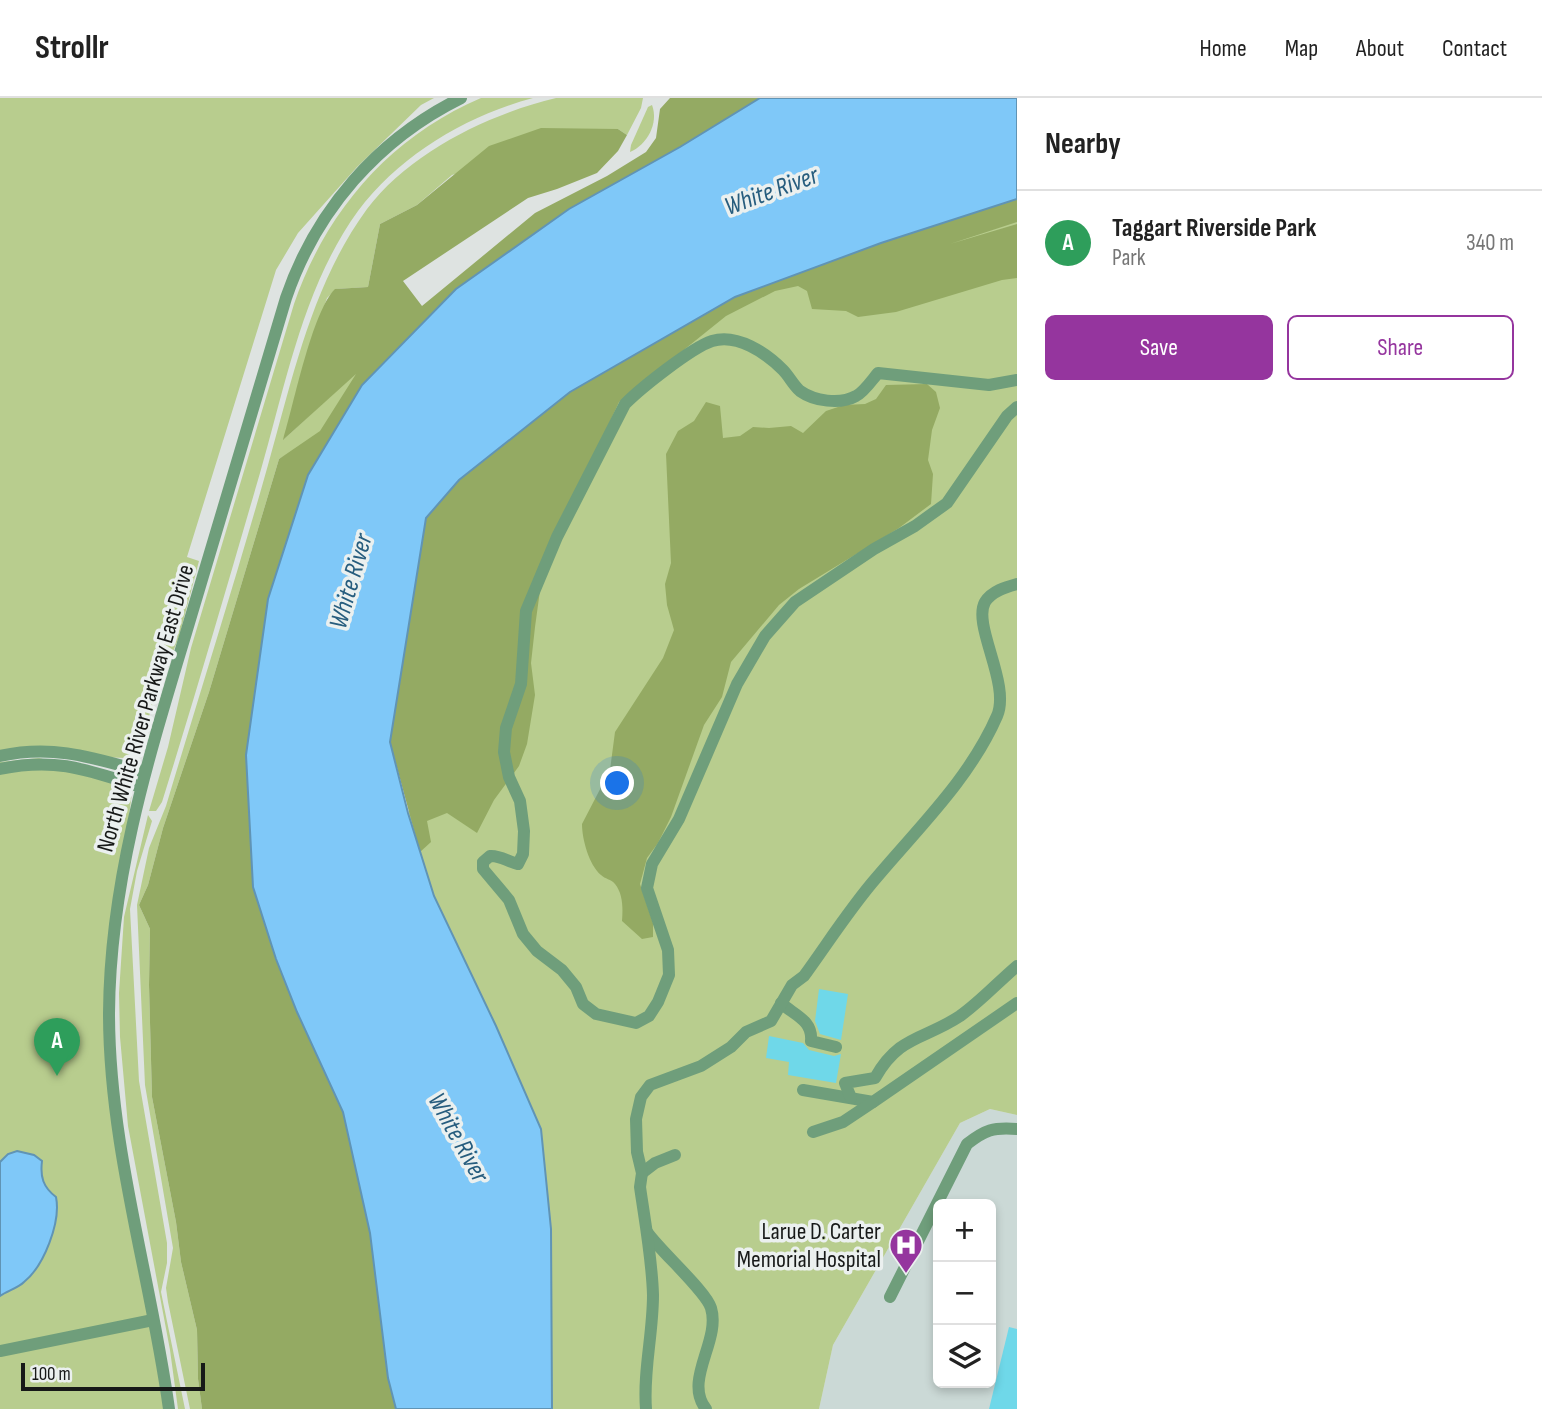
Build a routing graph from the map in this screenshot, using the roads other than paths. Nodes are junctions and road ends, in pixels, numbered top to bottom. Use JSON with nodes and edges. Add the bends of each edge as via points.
{"nodes":[{"id":1,"x":461,"y":98,"type":"edge"},
{"id":2,"x":1017,"y":380,"type":"edge"},
{"id":3,"x":1017,"y":407,"type":"edge"},
{"id":4,"x":1017,"y":584,"type":"edge"},
{"id":5,"x":0,"y":756,"type":"edge"},
{"id":6,"x":0,"y":769,"type":"edge"},
{"id":7,"x":145,"y":772,"type":"junction"},
{"id":8,"x":141,"y":787,"type":"junction"},
{"id":9,"x":1017,"y":967,"type":"edge"},
{"id":10,"x":781,"y":1003,"type":"junction"},
{"id":11,"x":1017,"y":1003,"type":"edge"},
{"id":12,"x":836,"y":1047,"type":"dead end"},
{"id":13,"x":803,"y":1090,"type":"dead end"},
{"id":14,"x":851,"y":1098,"type":"junction"},
{"id":15,"x":873,"y":1102,"type":"junction"},
{"id":16,"x":1017,"y":1129,"type":"edge"},
{"id":17,"x":813,"y":1132,"type":"dead end"},
{"id":18,"x":637,"y":1152,"type":"junction"},
{"id":19,"x":675,"y":1155,"type":"dead end"},
{"id":20,"x":655,"y":1163,"type":"junction"},
{"id":21,"x":642,"y":1173,"type":"junction"},
{"id":22,"x":647,"y":1232,"type":"junction"},
{"id":23,"x":890,"y":1297,"type":"dead end"},
{"id":24,"x":153,"y":1320,"type":"junction"},
{"id":25,"x":0,"y":1351,"type":"edge"},
{"id":26,"x":169,"y":1409,"type":"edge"},
{"id":27,"x":646,"y":1409,"type":"edge"},
{"id":28,"x":706,"y":1409,"type":"edge"}],
"edges":[{"from":1,"to":7,"type":"street","name":"North White River Parkway East Drive","via":[[419,122],[371,161],[338,198],[300,261]]},
{"from":2,"to":3,"type":"street","via":[[989,385],[878,373],[857,396],[834,401],[799,390],[769,356],[728,340],[712,341],[625,404],[557,537],[526,611],[521,684],[506,728],[504,752],[520,801],[523,854],[518,864],[490,856],[483,869],[509,901],[523,934],[562,970],[583,1004],[596,1014],[636,1023],[649,1016],[658,1002],[669,975],[668,950],[646,888],[652,864],[679,819],[737,684],[765,636],[795,602],[947,503]]},
{"from":4,"to":10,"type":"street","via":[[998,590],[986,601],[982,614],[1000,695],[999,713],[985,740],[957,783],[876,878]]},
{"from":5,"to":7,"type":"street","via":[[58,751]]},
{"from":6,"to":8,"type":"street","via":[[67,765]]},
{"from":7,"to":8,"type":"street","name":"North White River Parkway East Drive"},
{"from":8,"to":24,"type":"street","name":"North White River Parkway East Drive","via":[[116,911],[110,1044],[120,1149]]},
{"from":9,"to":14,"type":"street","via":[[956,1018],[901,1045],[875,1078],[845,1083]]},
{"from":10,"to":12,"type":"street","via":[[805,1020],[811,1041]]},
{"from":10,"to":18,"type":"street","via":[[771,1021],[746,1032],[701,1066],[650,1085],[641,1097],[636,1119]]},
{"from":11,"to":15,"type":"street"},
{"from":13,"to":14,"type":"street"},
{"from":14,"to":15,"type":"street"},
{"from":15,"to":17,"type":"street","via":[[843,1122]]},
{"from":16,"to":23,"type":"street","via":[[982,1132],[967,1144]]},
{"from":18,"to":20,"type":"street"},
{"from":18,"to":21,"type":"street"},
{"from":19,"to":20,"type":"street"},
{"from":20,"to":21,"type":"street"},
{"from":21,"to":22,"type":"street"},
{"from":22,"to":27,"type":"street","via":[[653,1293]]},
{"from":22,"to":28,"type":"street","via":[[710,1306],[713,1324],[698,1390]]},
{"from":24,"to":25,"type":"street"},
{"from":24,"to":26,"type":"street","name":"North White River Parkway East Drive"}]}
